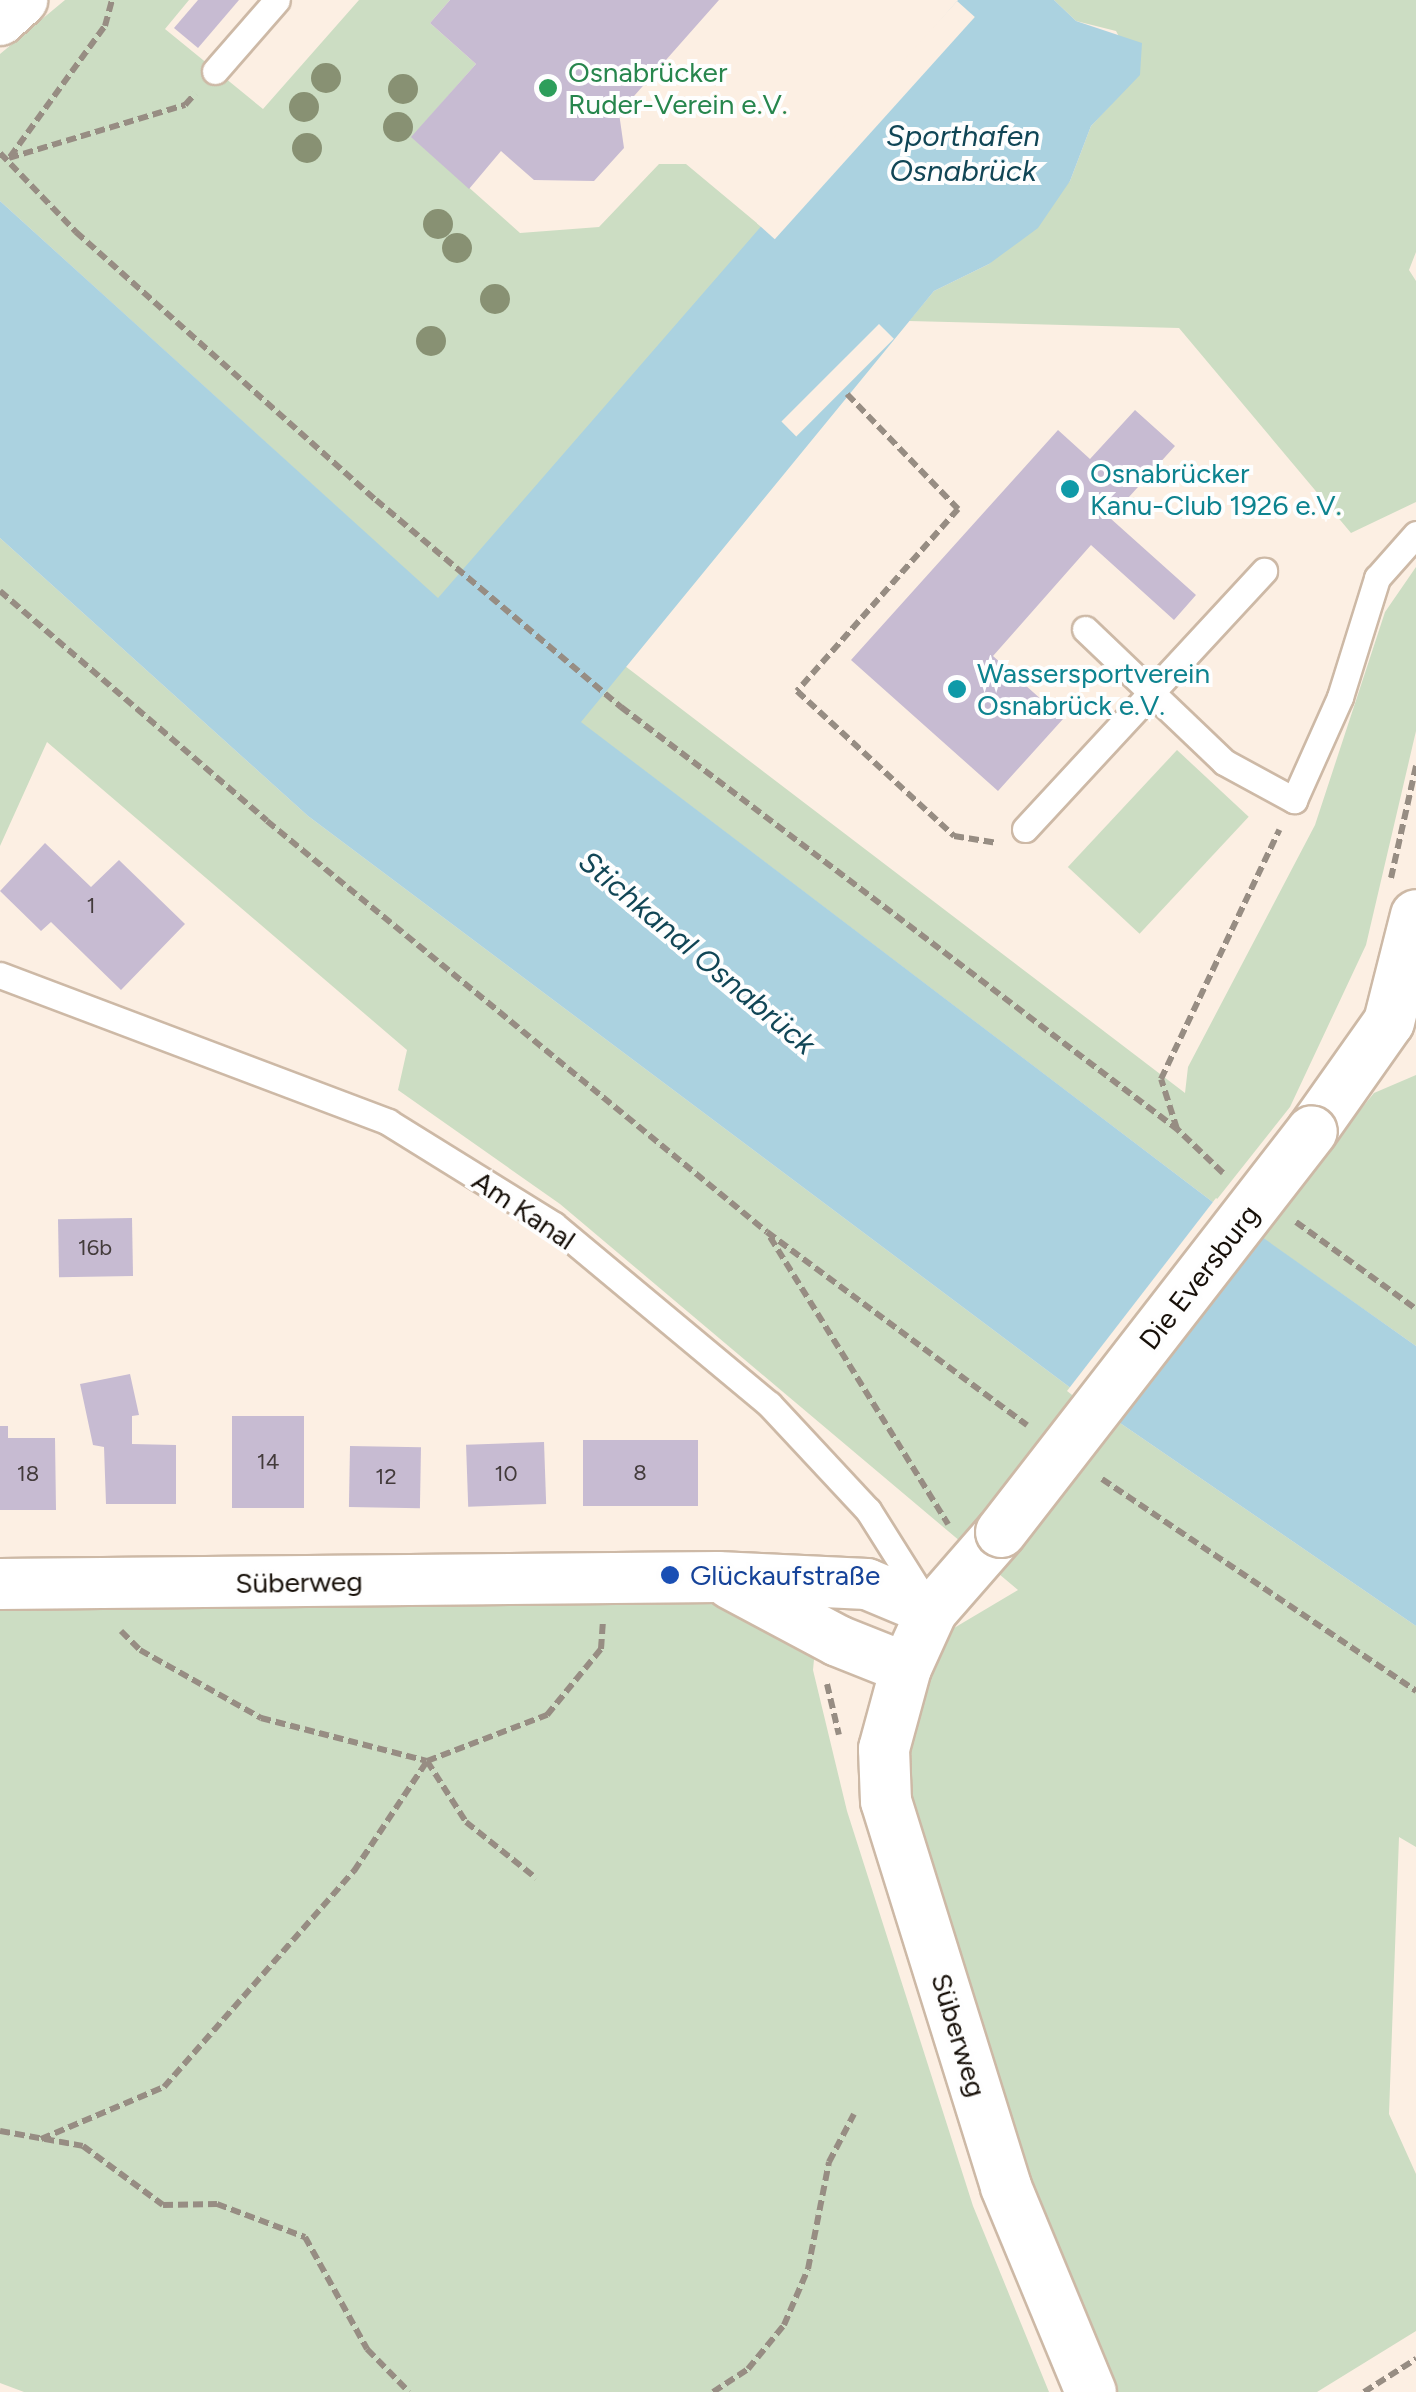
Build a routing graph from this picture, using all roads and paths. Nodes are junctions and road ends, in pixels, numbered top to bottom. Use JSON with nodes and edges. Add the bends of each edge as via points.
{"nodes":[{"id":1,"x":22,"y":0,"type":"edge"},
{"id":2,"x":112,"y":0,"type":"edge"},
{"id":3,"x":277,"y":0,"type":"edge"},
{"id":4,"x":0,"y":20,"type":"edge"},
{"id":5,"x":215,"y":72,"type":"joint"},
{"id":6,"x":0,"y":153,"type":"edge"},
{"id":7,"x":9,"y":158,"type":"junction"},
{"id":8,"x":847,"y":394,"type":"dead end"},
{"id":9,"x":1416,"y":534,"type":"edge"},
{"id":10,"x":1264,"y":571,"type":"dead end"},
{"id":11,"x":0,"y":590,"type":"edge"},
{"id":12,"x":1085,"y":629,"type":"dead end"},
{"id":13,"x":1150,"y":692,"type":"junction"},
{"id":14,"x":1294,"y":800,"type":"junction"},
{"id":15,"x":1025,"y":829,"type":"joint"},
{"id":16,"x":1416,"y":915,"type":"edge"},
{"id":17,"x":0,"y":975,"type":"edge"},
{"id":18,"x":1178,"y":1128,"type":"junction"},
{"id":19,"x":1236,"y":1181,"type":"dead end"},
{"id":20,"x":1281,"y":1210,"type":"dead end"},
{"id":21,"x":767,"y":1232,"type":"junction"},
{"id":22,"x":1416,"y":1310,"type":"edge"},
{"id":23,"x":1030,"y":1427,"type":"dead end"},
{"id":24,"x":1091,"y":1472,"type":"dead end"},
{"id":25,"x":989,"y":1548,"type":"junction"},
{"id":26,"x":607,"y":1576,"type":"junction"},
{"id":27,"x":718,"y":1577,"type":"junction"},
{"id":28,"x":0,"y":1584,"type":"edge"},
{"id":29,"x":79,"y":1586,"type":"junction"},
{"id":30,"x":932,"y":1612,"type":"junction"},
{"id":31,"x":906,"y":1668,"type":"junction"},
{"id":32,"x":1416,"y":1691,"type":"edge"},
{"id":33,"x":427,"y":1761,"type":"junction"},
{"id":34,"x":536,"y":1878,"type":"dead end"},
{"id":35,"x":854,"y":2114,"type":"dead end"},
{"id":36,"x":0,"y":2131,"type":"edge"},
{"id":37,"x":41,"y":2139,"type":"junction"},
{"id":38,"x":1416,"y":2359,"type":"edge"},
{"id":39,"x":409,"y":2392,"type":"edge"},
{"id":40,"x":713,"y":2392,"type":"edge"},
{"id":41,"x":1091,"y":2392,"type":"edge"},
{"id":42,"x":1364,"y":2392,"type":"edge"}],
"edges":[{"from":1,"to":4,"type":"street"},
{"from":2,"to":7,"type":"path","via":[[105,26]]},
{"from":3,"to":5,"type":"lane"},
{"from":5,"to":7,"type":"path","via":[[185,104]]},
{"from":6,"to":7,"type":"path"},
{"from":7,"to":18,"type":"path","via":[[76,232],[622,707]]},
{"from":8,"to":15,"type":"path","via":[[958,508],[797,691],[954,836],[990,846]]},
{"from":9,"to":14,"type":"lane","via":[[1377,578],[1340,697]]},
{"from":10,"to":13,"type":"lane"},
{"from":11,"to":21,"type":"path","via":[[266,821]]},
{"from":12,"to":13,"type":"lane"},
{"from":13,"to":14,"type":"lane","via":[[1224,762]]},
{"from":13,"to":15,"type":"lane"},
{"from":14,"to":18,"type":"path","via":[[1161,1079]]},
{"from":16,"to":25,"type":"street","name":"Die Eversburg","bridge":true,"via":[[1389,1022]]},
{"from":17,"to":30,"type":"lane","name":"Am Kanal","via":[[388,1122],[554,1225],[768,1404],[868,1510]]},
{"from":18,"to":19,"type":"path","via":[[1206,1161]]},
{"from":20,"to":22,"type":"path"},
{"from":21,"to":23,"type":"path"},
{"from":21,"to":25,"type":"path"},
{"from":24,"to":32,"type":"path"},
{"from":25,"to":30,"type":"street","name":"Die Eversburg"},
{"from":26,"to":27,"type":"street","name":"Süberweg"},
{"from":26,"to":29,"type":"street","name":"Süberweg"},
{"from":26,"to":33,"type":"path","via":[[601,1649],[547,1716]]},
{"from":27,"to":30,"type":"street","name":"Süberweg","via":[[867,1584]]},
{"from":27,"to":31,"type":"street","name":"Süberweg","via":[[838,1641]]},
{"from":28,"to":29,"type":"street","name":"Süberweg"},
{"from":29,"to":33,"type":"path","via":[[140,1650],[261,1718]]},
{"from":30,"to":31,"type":"street","name":"Süberweg"},
{"from":31,"to":41,"type":"street","name":"Süberweg","via":[[884,1749],[886,1802],[1006,2187]]},
{"from":33,"to":34,"type":"path","via":[[466,1822]]},
{"from":33,"to":37,"type":"path","via":[[354,1871],[164,2087]]},
{"from":35,"to":40,"type":"path","via":[[829,2162],[808,2269],[784,2325],[748,2369]]},
{"from":36,"to":37,"type":"path"},
{"from":37,"to":39,"type":"path","via":[[82,2146],[163,2205],[217,2204],[305,2237],[367,2349]]},
{"from":38,"to":42,"type":"path"}]}
